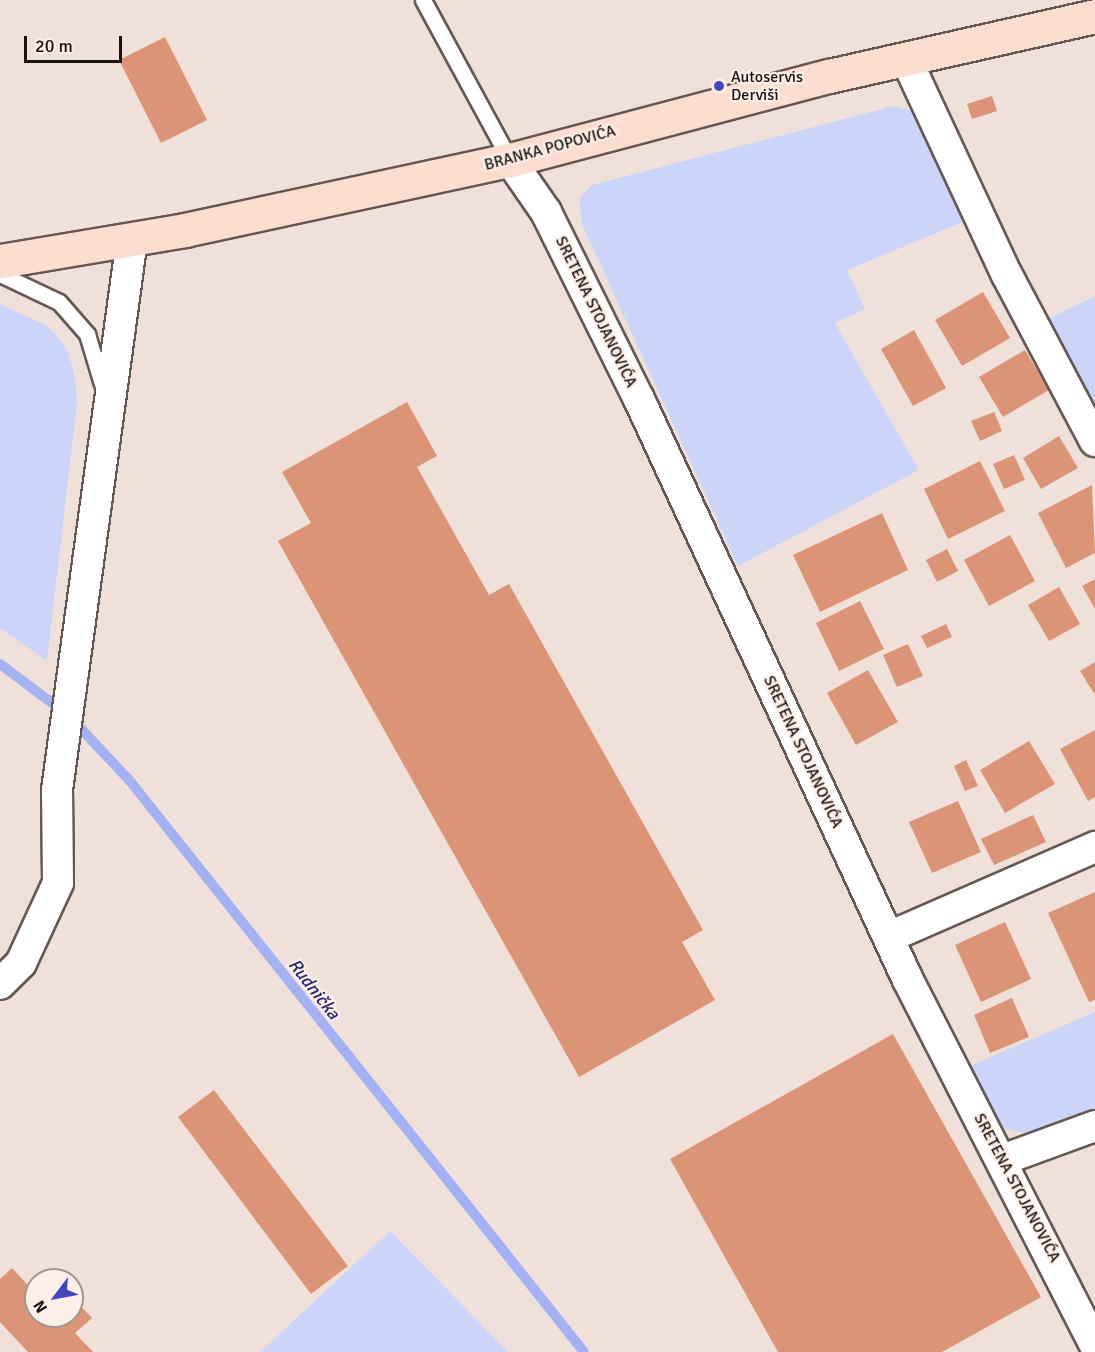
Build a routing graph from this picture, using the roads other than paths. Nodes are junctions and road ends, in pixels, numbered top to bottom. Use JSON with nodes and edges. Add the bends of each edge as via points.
{"nodes":[{"id":1,"x":423,"y":0,"type":"edge"},
{"id":2,"x":1095,"y":16,"type":"edge"},
{"id":3,"x":907,"y":61,"type":"junction"},
{"id":4,"x":510,"y":160,"type":"junction"},
{"id":5,"x":132,"y":239,"type":"junction"},
{"id":6,"x":0,"y":261,"type":"edge"},
{"id":7,"x":0,"y":274,"type":"edge"},
{"id":8,"x":105,"y":423,"type":"junction"},
{"id":9,"x":1095,"y":441,"type":"edge"},
{"id":10,"x":1095,"y":847,"type":"edge"},
{"id":11,"x":889,"y":937,"type":"junction"},
{"id":12,"x":0,"y":984,"type":"edge"},
{"id":13,"x":1095,"y":1126,"type":"edge"},
{"id":14,"x":1002,"y":1160,"type":"junction"},
{"id":15,"x":1095,"y":1345,"type":"edge"}],
"edges":[{"from":1,"to":4,"type":"lane"},
{"from":2,"to":3,"type":"main road","name":"BRANKA POPOVIĆA"},
{"from":3,"to":4,"type":"main road","name":"BRANKA POPOVIĆA"},
{"from":3,"to":9,"type":"street","via":[[1007,275]]},
{"from":4,"to":5,"type":"main road","name":"BRANKA POPOVIĆA"},
{"from":4,"to":11,"type":"street","name":"SRETENA STOJANOVIĆA","via":[[541,202],[639,399]]},
{"from":5,"to":6,"type":"main road","name":"BRANKA POPOVIĆA"},
{"from":5,"to":8,"type":"street"},
{"from":7,"to":8,"type":"lane","via":[[29,283],[59,302],[87,334],[100,364]]},
{"from":8,"to":12,"type":"street","via":[[57,790],[58,883],[21,963]]},
{"from":10,"to":11,"type":"street"},
{"from":11,"to":14,"type":"street","name":"SRETENA STOJANOVIĆA"},
{"from":13,"to":14,"type":"street"},
{"from":14,"to":15,"type":"street","name":"SRETENA STOJANOVIĆA"}]}
